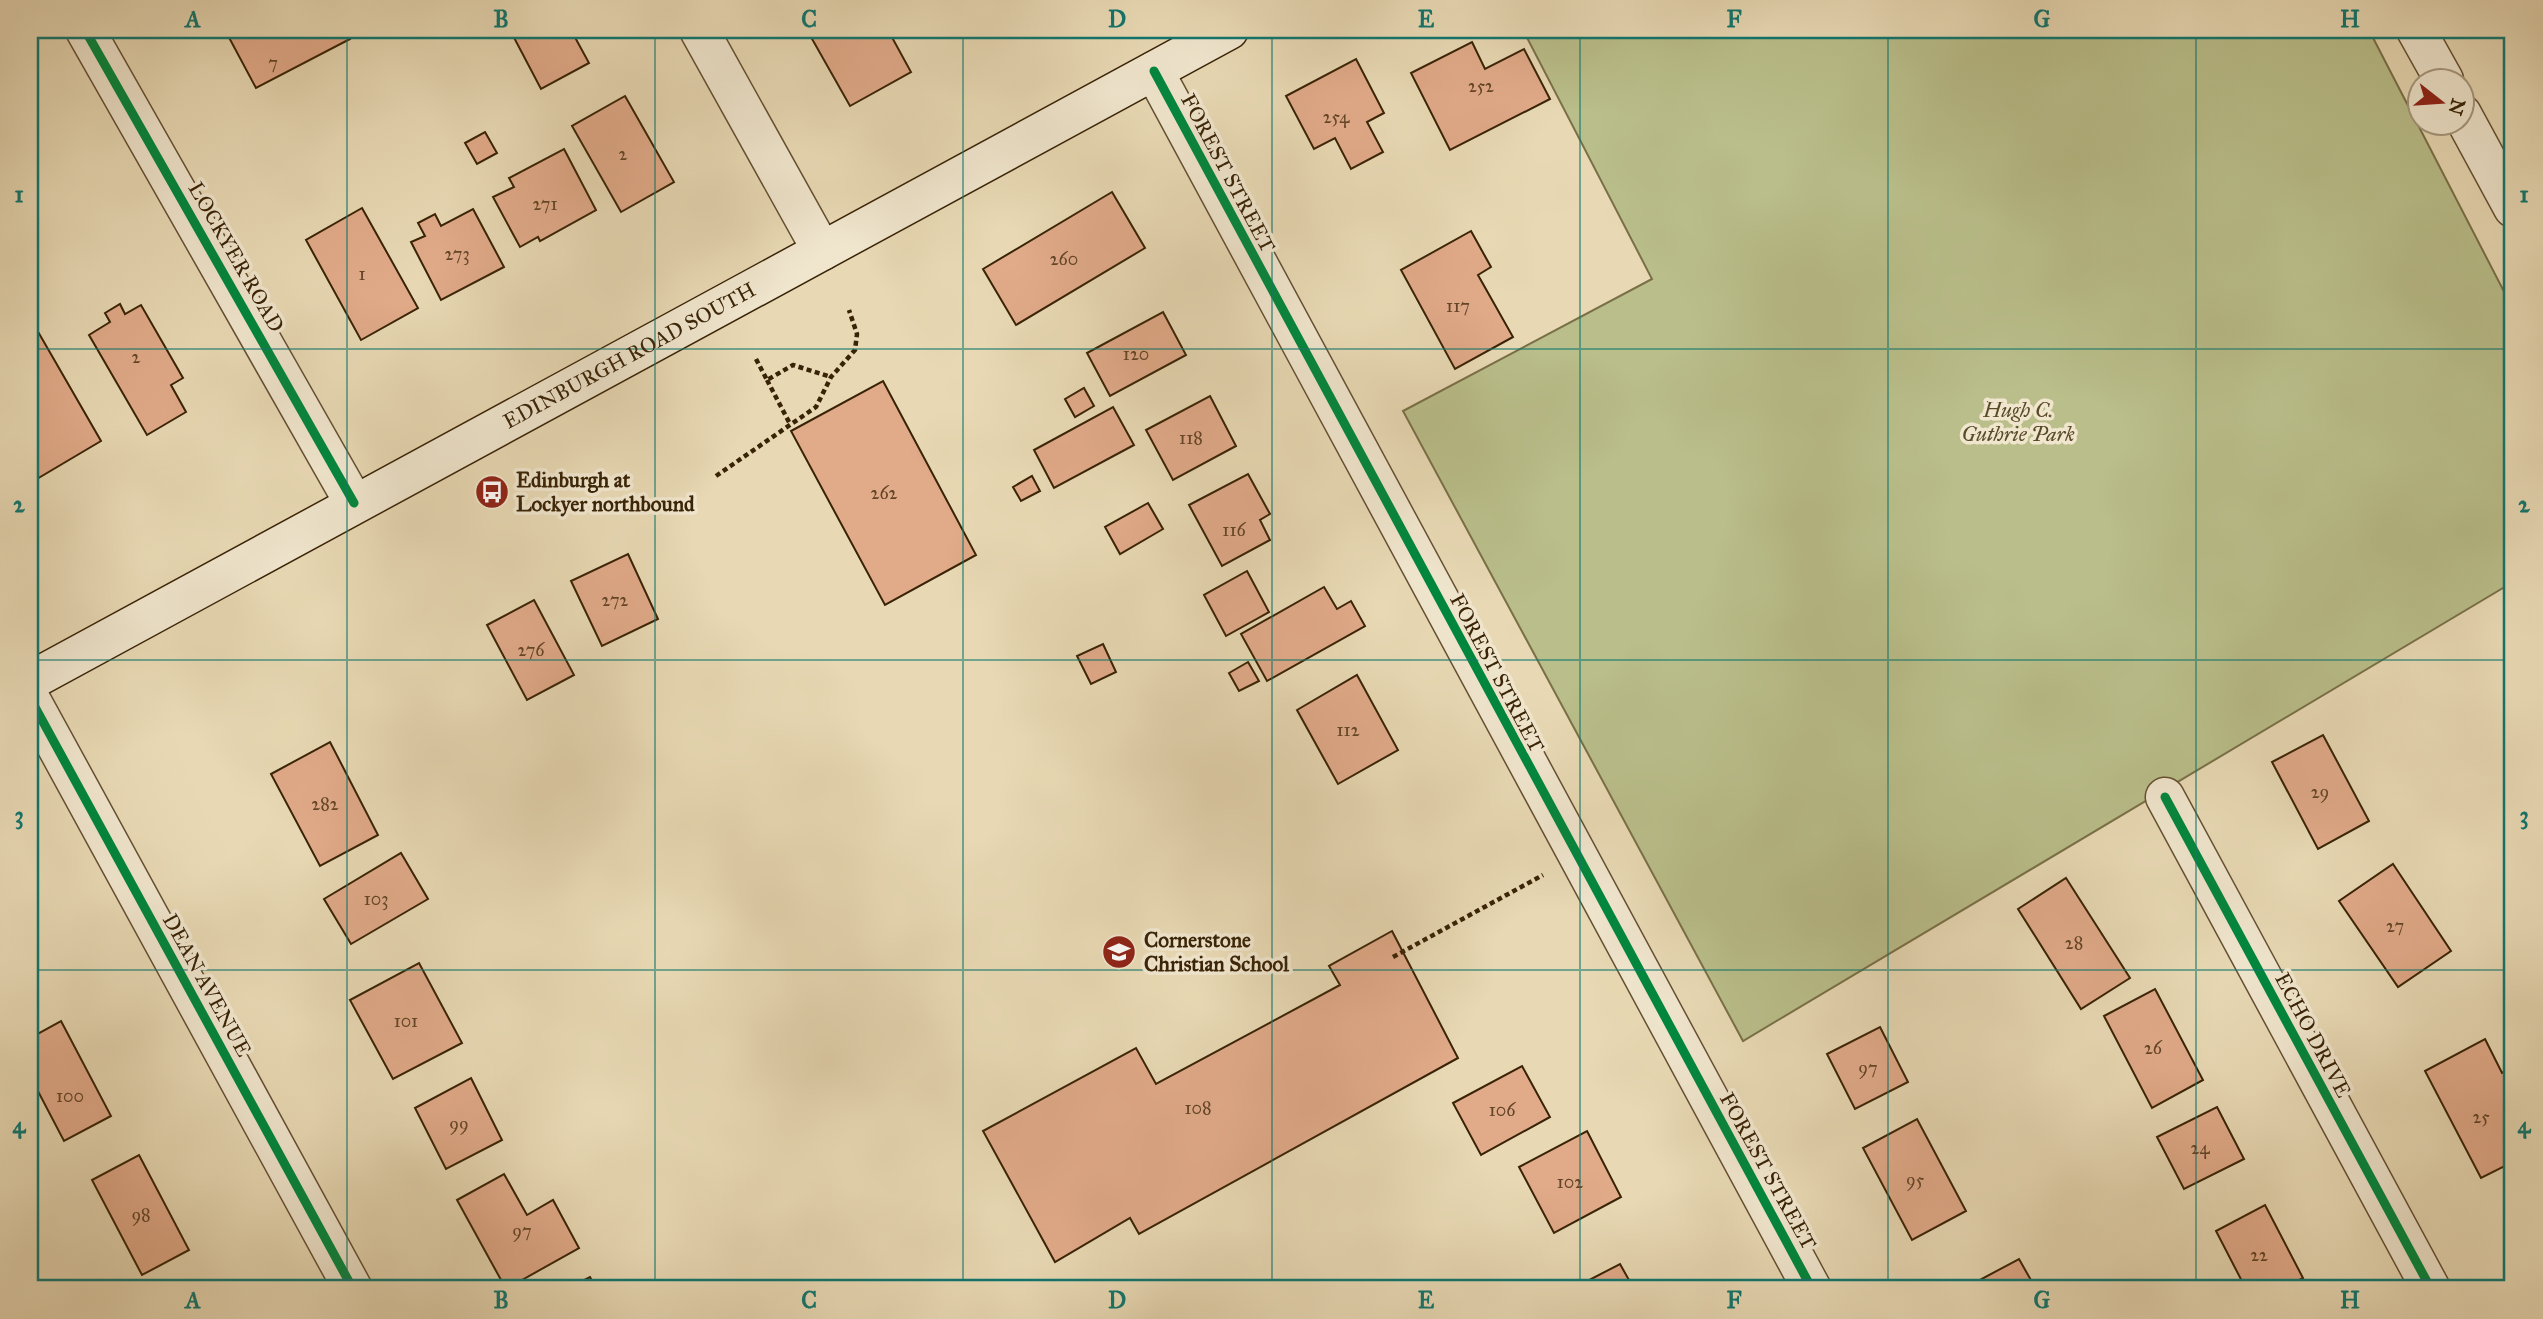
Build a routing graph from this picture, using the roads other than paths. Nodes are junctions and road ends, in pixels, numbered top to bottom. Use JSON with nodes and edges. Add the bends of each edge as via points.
{"nodes":[{"id":1,"x":85,"y":30,"type":"edge"},
{"id":2,"x":699,"y":30,"type":"edge"},
{"id":3,"x":1229,"y":30,"type":"edge"},
{"id":4,"x":2416,"y":30,"type":"edge"},
{"id":5,"x":2436,"y":66,"type":"edge"},
{"id":6,"x":1154,"y":71,"type":"junction"},
{"id":7,"x":2474,"y":136,"type":"edge"},
{"id":8,"x":2513,"y":208,"type":"edge"},
{"id":9,"x":822,"y":251,"type":"junction"},
{"id":10,"x":354,"y":503,"type":"junction"},
{"id":11,"x":30,"y":681,"type":"edge"},
{"id":12,"x":30,"y":698,"type":"edge"},
{"id":13,"x":2165,"y":797,"type":"dead end"},
{"id":14,"x":353,"y":1289,"type":"edge"},
{"id":15,"x":1812,"y":1289,"type":"edge"},
{"id":16,"x":2431,"y":1289,"type":"edge"}],
"edges":[{"from":1,"to":10,"type":"street","name":"LOCKYER ROAD"},
{"from":2,"to":9,"type":"street"},
{"from":3,"to":6,"type":"street","name":"EDINBURGH ROAD SOUTH"},
{"from":4,"to":5,"type":"street"},
{"from":6,"to":9,"type":"street","name":"EDINBURGH ROAD SOUTH"},
{"from":6,"to":15,"type":"street","name":"FOREST STREET"},
{"from":7,"to":8,"type":"street"},
{"from":9,"to":10,"type":"street","name":"EDINBURGH ROAD SOUTH"},
{"from":10,"to":11,"type":"street","name":"EDINBURGH ROAD SOUTH"},
{"from":12,"to":14,"type":"street","name":"DEAN AVENUE"},
{"from":13,"to":16,"type":"street","name":"ECHO DRIVE"}]}
